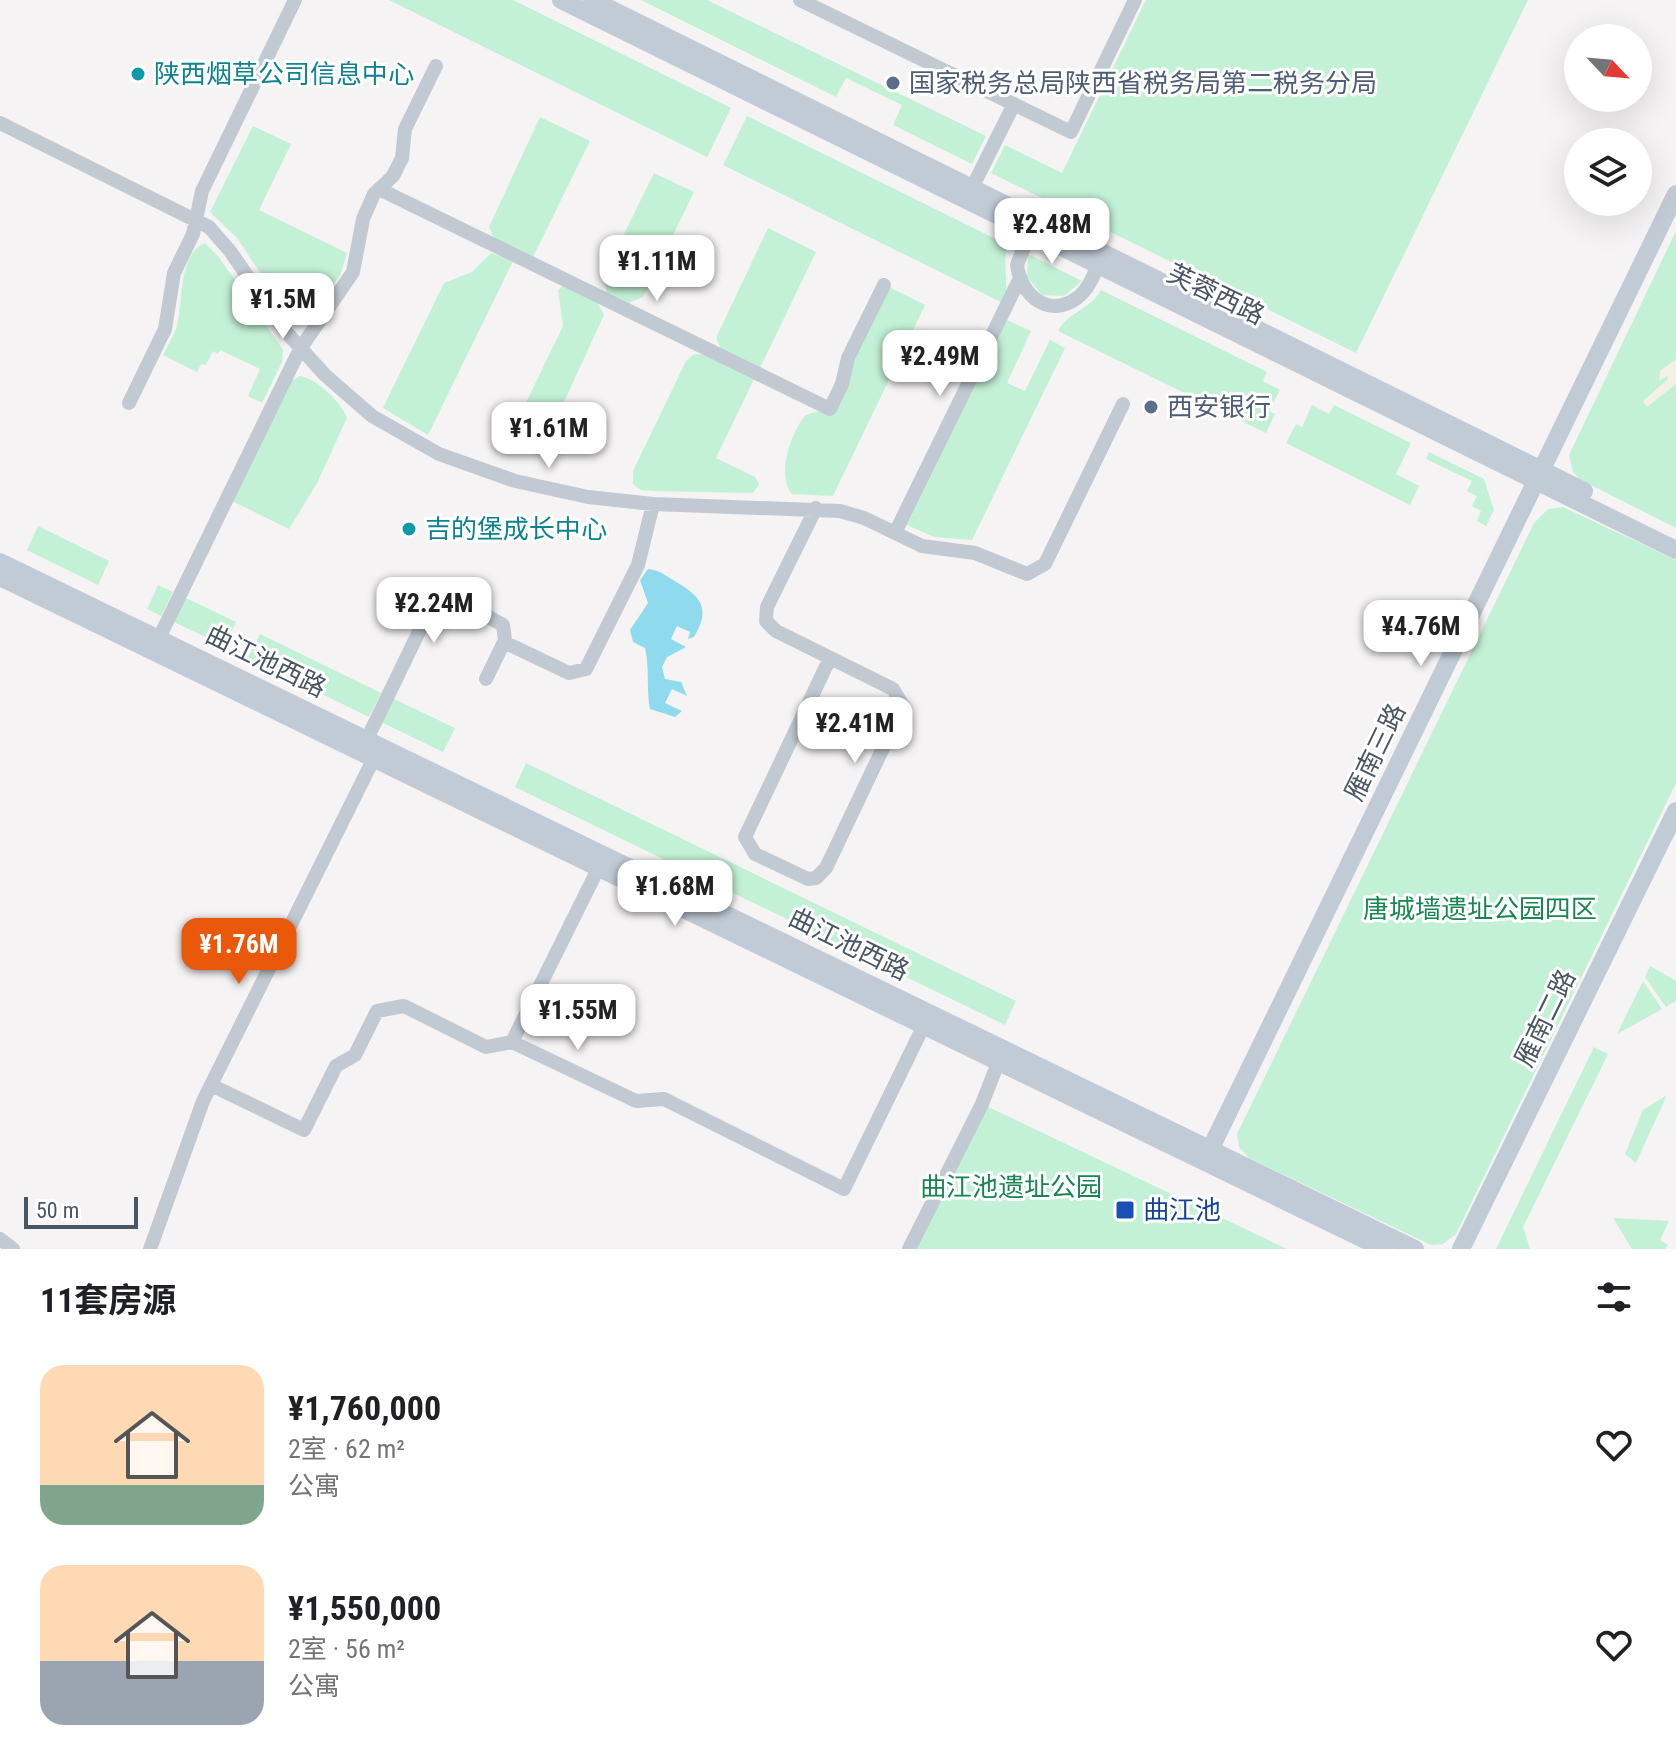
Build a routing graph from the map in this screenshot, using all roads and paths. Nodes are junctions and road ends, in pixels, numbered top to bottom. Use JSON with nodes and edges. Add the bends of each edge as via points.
{"nodes":[{"id":1,"x":295,"y":0,"type":"edge"},
{"id":2,"x":561,"y":0,"type":"edge"},
{"id":3,"x":592,"y":0,"type":"edge"},
{"id":4,"x":800,"y":0,"type":"edge"},
{"id":5,"x":1135,"y":0,"type":"edge"},
{"id":6,"x":615,"y":12,"type":"edge"},
{"id":7,"x":436,"y":66,"type":"dead end"},
{"id":8,"x":1014,"y":104,"type":"junction"},
{"id":9,"x":0,"y":123,"type":"edge"},
{"id":10,"x":972,"y":188,"type":"junction"},
{"id":11,"x":379,"y":189,"type":"junction"},
{"id":12,"x":1676,"y":194,"type":"edge"},
{"id":13,"x":196,"y":219,"type":"junction"},
{"id":14,"x":1030,"y":232,"type":"junction"},
{"id":15,"x":1098,"y":265,"type":"junction"},
{"id":16,"x":1019,"y":280,"type":"junction"},
{"id":17,"x":884,"y":285,"type":"dead end"},
{"id":18,"x":300,"y":349,"type":"junction"},
{"id":19,"x":129,"y":403,"type":"dead end"},
{"id":20,"x":1123,"y":404,"type":"dead end"},
{"id":21,"x":1539,"y":475,"type":"junction"},
{"id":22,"x":653,"y":504,"type":"junction"},
{"id":23,"x":816,"y":508,"type":"junction"},
{"id":24,"x":895,"y":533,"type":"junction"},
{"id":25,"x":1676,"y":538,"type":"edge"},
{"id":26,"x":1676,"y":550,"type":"edge"},
{"id":27,"x":0,"y":562,"type":"edge"},
{"id":28,"x":0,"y":577,"type":"edge"},
{"id":29,"x":159,"y":638,"type":"junction"},
{"id":30,"x":504,"y":642,"type":"junction"},
{"id":31,"x":830,"y":658,"type":"junction"},
{"id":32,"x":486,"y":679,"type":"dead end"},
{"id":33,"x":373,"y":748,"type":"junction"},
{"id":34,"x":1676,"y":811,"type":"edge"},
{"id":35,"x":599,"y":867,"type":"junction"},
{"id":36,"x":924,"y":1025,"type":"junction"},
{"id":37,"x":512,"y":1042,"type":"junction"},
{"id":38,"x":1001,"y":1055,"type":"junction"},
{"id":39,"x":211,"y":1085,"type":"junction"},
{"id":40,"x":1207,"y":1155,"type":"junction"},
{"id":41,"x":0,"y":1239,"type":"edge"},
{"id":42,"x":13,"y":1249,"type":"edge"},
{"id":43,"x":150,"y":1249,"type":"edge"},
{"id":44,"x":909,"y":1249,"type":"edge"},
{"id":45,"x":1384,"y":1249,"type":"edge"},
{"id":46,"x":1415,"y":1249,"type":"edge"},
{"id":47,"x":1461,"y":1249,"type":"edge"}],
"edges":[{"from":1,"to":13,"type":"street","via":[[202,191]]},
{"from":2,"to":6,"type":"street","name":"芙蓉西路"},
{"from":3,"to":6,"type":"street","name":"芙蓉西路"},
{"from":4,"to":8,"type":"street"},
{"from":5,"to":8,"type":"street","via":[[1071,132]]},
{"from":6,"to":10,"type":"street","name":"芙蓉西路"},
{"from":6,"to":14,"type":"street","name":"芙蓉西路"},
{"from":7,"to":11,"type":"street","via":[[405,129],[402,158]]},
{"from":8,"to":10,"type":"street"},
{"from":9,"to":13,"type":"street"},
{"from":10,"to":21,"type":"street","name":"芙蓉西路"},
{"from":11,"to":17,"type":"street","via":[[830,409]]},
{"from":11,"to":18,"type":"street","via":[[363,219],[353,272]]},
{"from":12,"to":21,"type":"street","name":"雁南三路"},
{"from":13,"to":18,"type":"street","via":[[220,238]]},
{"from":13,"to":19,"type":"street","via":[[174,273],[165,329]]},
{"from":14,"to":15,"type":"street","name":"芙蓉西路"},
{"from":14,"to":16,"type":"street","via":[[1017,265]]},
{"from":15,"to":16,"type":"street","via":[[1080,296],[1067,304],[1038,302]]},
{"from":15,"to":21,"type":"street","name":"芙蓉西路"},
{"from":16,"to":24,"type":"street"},
{"from":18,"to":22,"type":"street","via":[[367,412],[439,454],[539,487]]},
{"from":18,"to":29,"type":"street"},
{"from":20,"to":24,"type":"street","via":[[1045,564],[1034,573],[975,553],[922,546]]},
{"from":21,"to":25,"type":"street","name":"芙蓉西路"},
{"from":21,"to":26,"type":"street","name":"芙蓉西路"},
{"from":21,"to":40,"type":"street","name":"雁南三路"},
{"from":22,"to":23,"type":"street"},
{"from":22,"to":30,"type":"street","via":[[638,565],[586,669],[569,673]]},
{"from":23,"to":24,"type":"street","via":[[853,514]]},
{"from":23,"to":31,"type":"street","via":[[765,614],[776,631]]},
{"from":27,"to":29,"type":"street","name":"曲江池西路"},
{"from":28,"to":33,"type":"street","name":"曲江池西路"},
{"from":29,"to":33,"type":"street","name":"曲江池西路"},
{"from":30,"to":32,"type":"street"},
{"from":30,"to":33,"type":"street","via":[[505,629],[498,620],[449,597],[436,602]]},
{"from":31,"to":31,"type":"street","via":[[893,689],[903,706],[826,868],[808,879],[755,854],[745,837]]},
{"from":33,"to":35,"type":"street","name":"曲江池西路"},
{"from":33,"to":38,"type":"street","name":"曲江池西路"},
{"from":33,"to":39,"type":"street"},
{"from":34,"to":47,"type":"street","name":"雁南二路"},
{"from":35,"to":36,"type":"street","name":"曲江池西路"},
{"from":35,"to":37,"type":"street"},
{"from":36,"to":37,"type":"street","via":[[844,1189],[664,1099],[636,1101]]},
{"from":36,"to":38,"type":"street","name":"曲江池西路"},
{"from":37,"to":39,"type":"street","via":[[486,1047],[404,1006],[377,1011],[355,1055],[336,1066],[304,1130]]},
{"from":38,"to":40,"type":"street","name":"曲江池西路"},
{"from":38,"to":44,"type":"street"},
{"from":39,"to":43,"type":"street"},
{"from":40,"to":45,"type":"street","name":"曲江池西路"},
{"from":40,"to":46,"type":"street","name":"曲江池西路"},
{"from":41,"to":42,"type":"street"}]}
